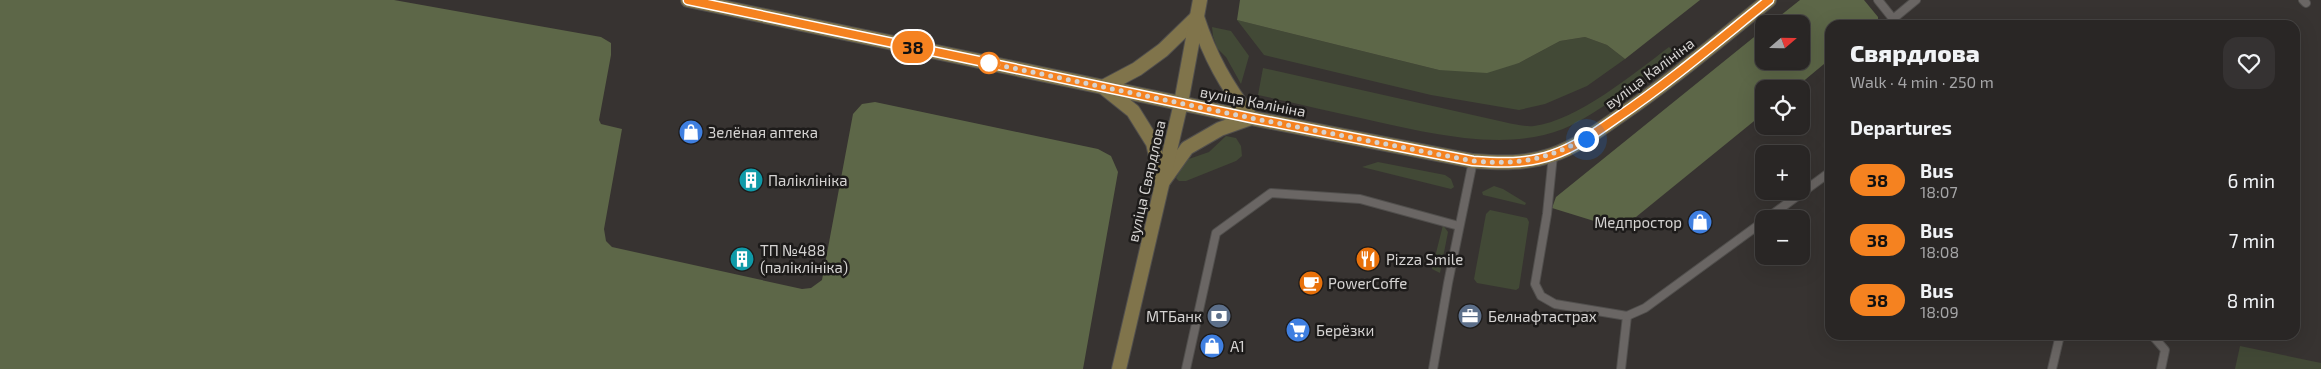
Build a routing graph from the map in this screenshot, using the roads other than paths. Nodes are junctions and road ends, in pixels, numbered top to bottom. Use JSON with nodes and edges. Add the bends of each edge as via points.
{"nodes":[{"id":1,"x":688,"y":0,"type":"edge"},
{"id":2,"x":1200,"y":0,"type":"edge"},
{"id":3,"x":1769,"y":0,"type":"edge"},
{"id":4,"x":1878,"y":0,"type":"edge"},
{"id":5,"x":1916,"y":0,"type":"edge"},
{"id":6,"x":1197,"y":17,"type":"junction"},
{"id":7,"x":1894,"y":20,"type":"edge"},
{"id":8,"x":1898,"y":20,"type":"edge"},
{"id":9,"x":1103,"y":87,"type":"junction"},
{"id":10,"x":1181,"y":103,"type":"junction"},
{"id":11,"x":1251,"y":118,"type":"junction"},
{"id":12,"x":1553,"y":155,"type":"junction"},
{"id":13,"x":1473,"y":161,"type":"junction"},
{"id":14,"x":1825,"y":176,"type":"edge"},
{"id":15,"x":1162,"y":183,"type":"junction"},
{"id":16,"x":1779,"y":210,"type":"edge"},
{"id":17,"x":1459,"y":226,"type":"junction"},
{"id":18,"x":1755,"y":227,"type":"edge"},
{"id":19,"x":1626,"y":316,"type":"junction"},
{"id":20,"x":2059,"y":340,"type":"edge"},
{"id":21,"x":2156,"y":340,"type":"edge"},
{"id":22,"x":1119,"y":369,"type":"edge"},
{"id":23,"x":1186,"y":369,"type":"edge"},
{"id":24,"x":1433,"y":369,"type":"edge"},
{"id":25,"x":1620,"y":369,"type":"edge"},
{"id":26,"x":2052,"y":369,"type":"edge"},
{"id":27,"x":2161,"y":369,"type":"edge"}],
"edges":[{"from":1,"to":9,"type":"main road","name":"вуліца Калініна"},
{"from":2,"to":6,"type":"main road","name":"вуліца Свярдлова"},
{"from":3,"to":12,"type":"main road","name":"вуліца Калініна","via":[[1642,101],[1586,139]]},
{"from":4,"to":7,"type":"lane"},
{"from":5,"to":8,"type":"lane"},
{"from":6,"to":9,"type":"main road","via":[[1163,50],[1137,69]]},
{"from":6,"to":10,"type":"main road","name":"вуліца Свярдлова"},
{"from":6,"to":11,"type":"main road","via":[[1208,50],[1231,92]]},
{"from":9,"to":10,"type":"main road","name":"вуліца Калініна"},
{"from":9,"to":15,"type":"main road","via":[[1133,111],[1153,143]]},
{"from":10,"to":11,"type":"main road","name":"вуліца Калініна"},
{"from":10,"to":15,"type":"main road","name":"вуліца Свярдлова"},
{"from":11,"to":13,"type":"main road","name":"вуліца Калініна"},
{"from":11,"to":15,"type":"main road","via":[[1220,129],[1187,148]]},
{"from":12,"to":13,"type":"main road","name":"вуліца Калініна","via":[[1500,163]]},
{"from":12,"to":19,"type":"lane","via":[[1535,284],[1541,296],[1555,304]]},
{"from":13,"to":17,"type":"lane"},
{"from":14,"to":16,"type":"lane"},
{"from":15,"to":22,"type":"main road","name":"вуліца Свярдлова"},
{"from":17,"to":23,"type":"lane","via":[[1360,199],[1271,193],[1216,233]]},
{"from":17,"to":24,"type":"lane"},
{"from":18,"to":19,"type":"lane","via":[[1644,308]]},
{"from":19,"to":25,"type":"lane"},
{"from":20,"to":26,"type":"lane"},
{"from":21,"to":27,"type":"lane","via":[[2165,350]]}]}
